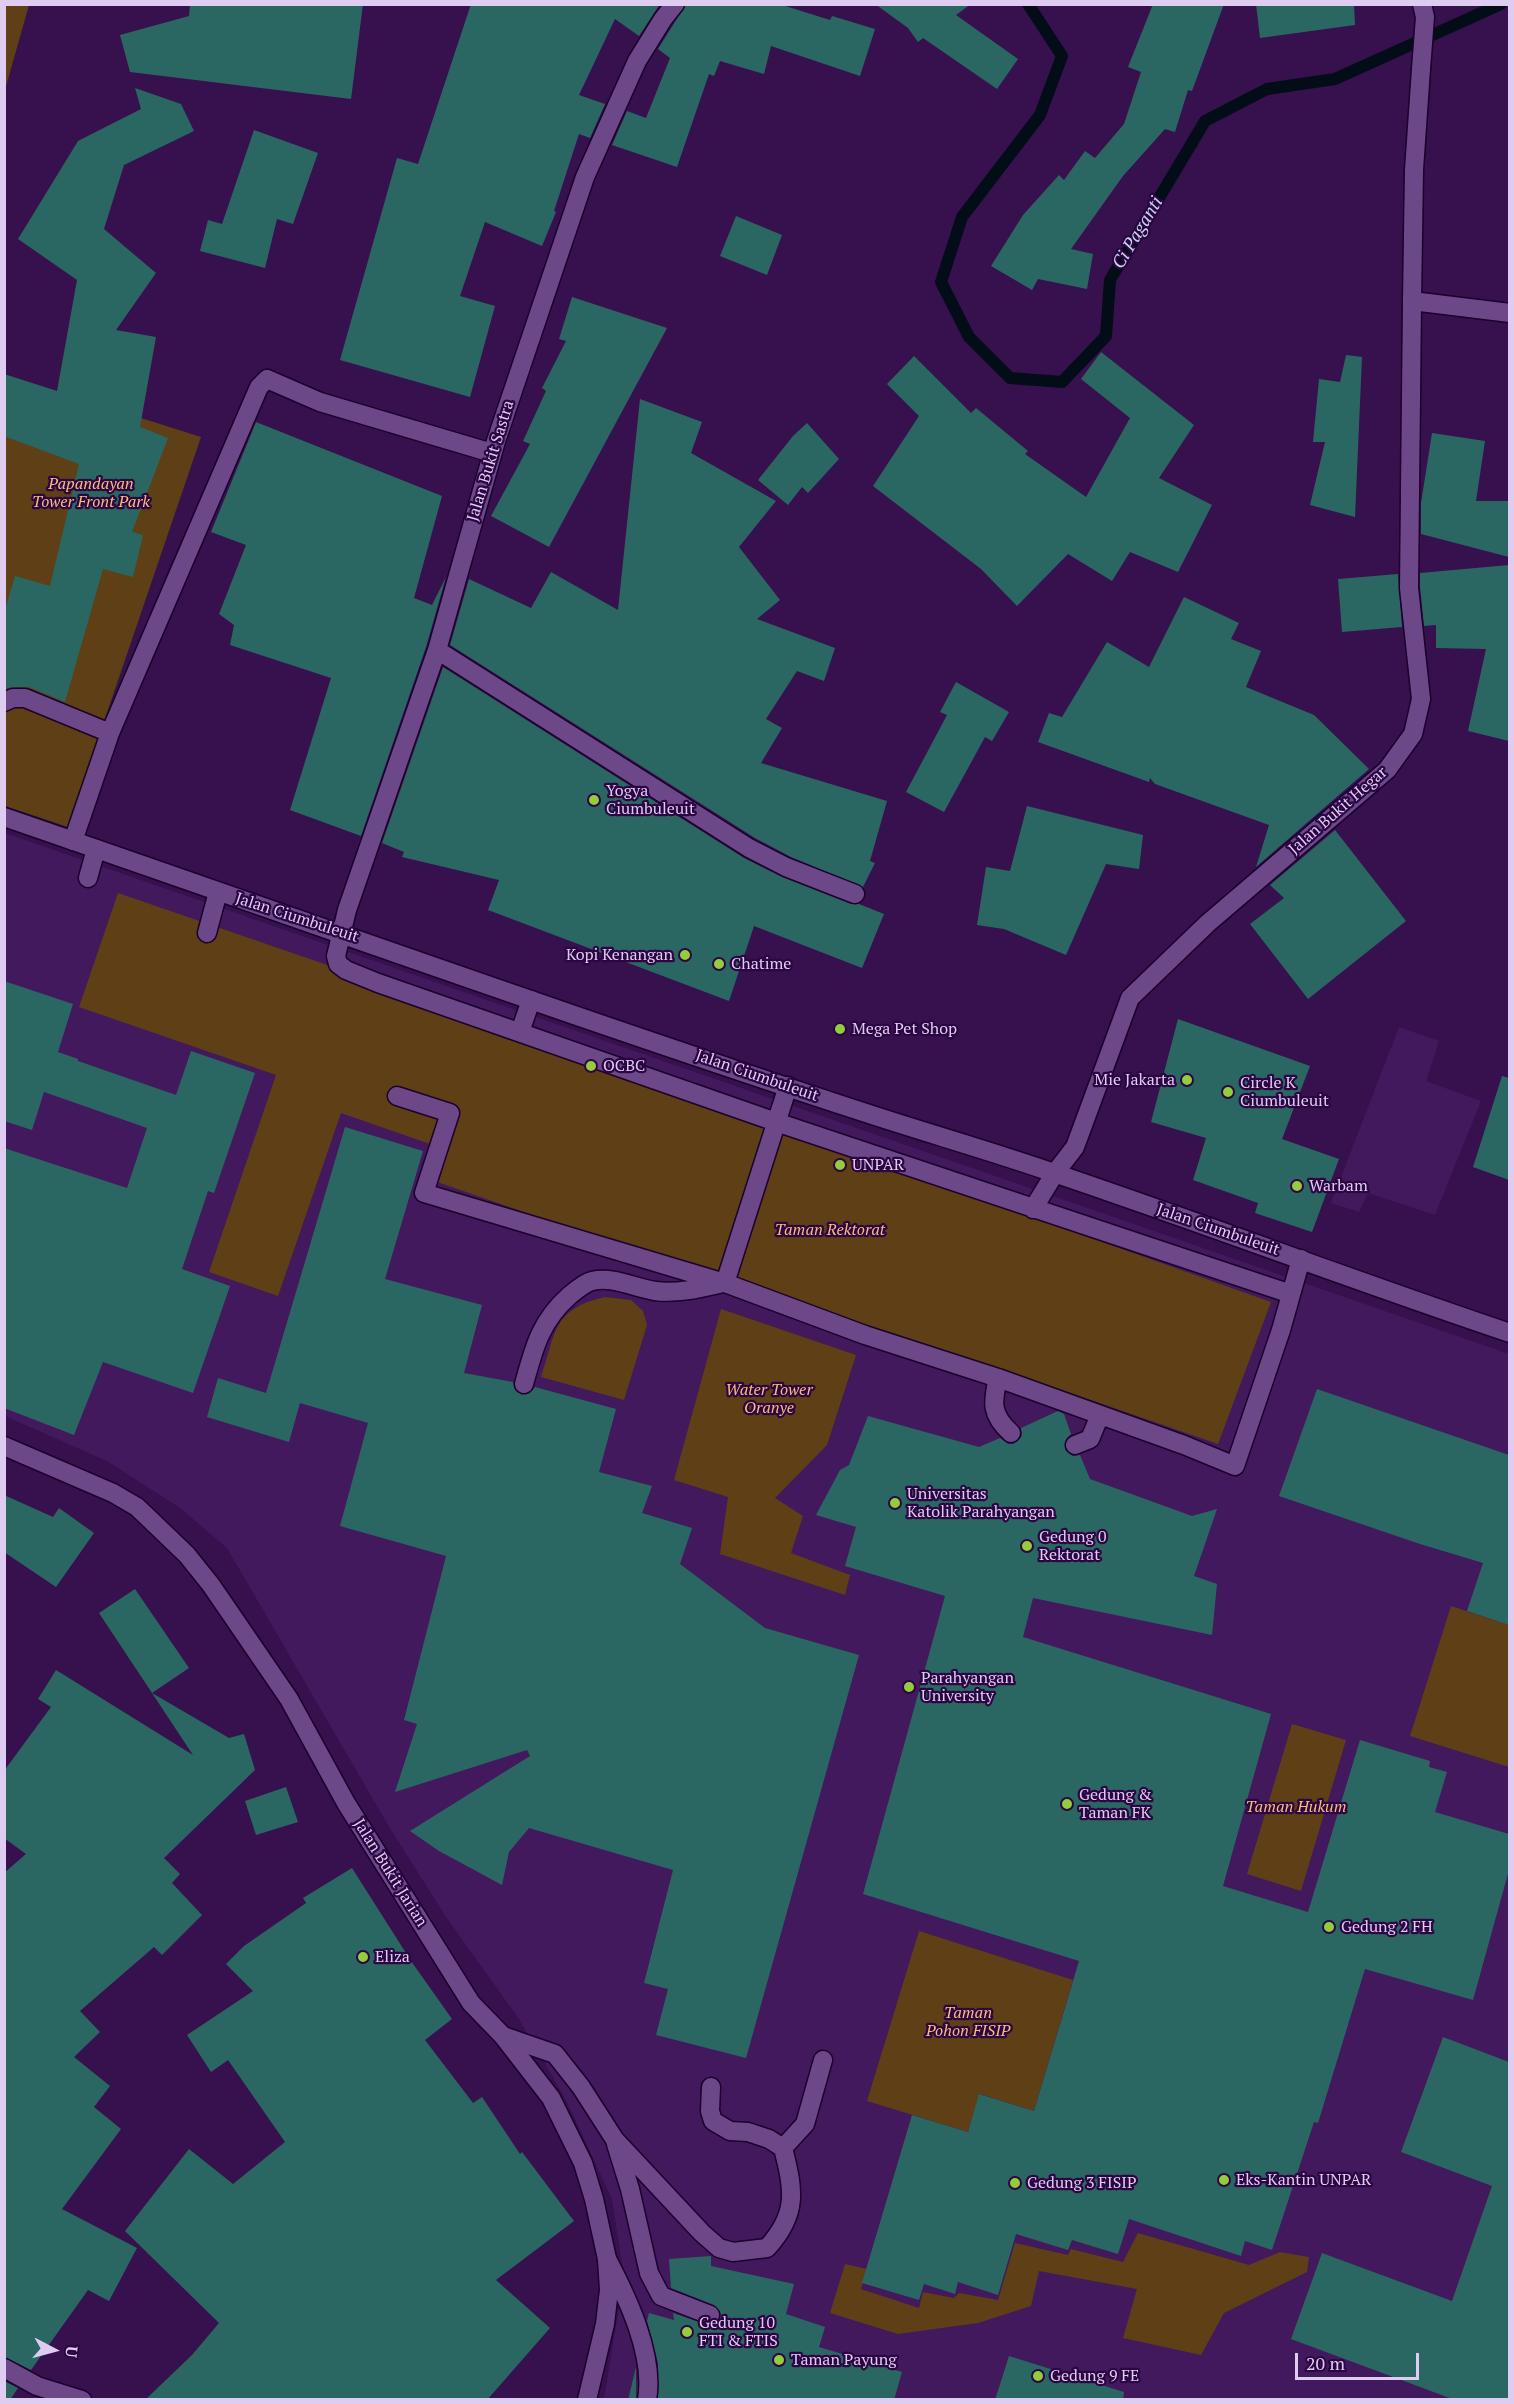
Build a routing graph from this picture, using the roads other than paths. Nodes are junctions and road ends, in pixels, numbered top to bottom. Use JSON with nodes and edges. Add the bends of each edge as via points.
{"nodes":[{"id":1,"x":675,"y":4,"type":"edge"},
{"id":2,"x":1424,"y":11,"type":"edge"},
{"id":3,"x":1412,"y":302,"type":"junction"},
{"id":4,"x":1509,"y":313,"type":"edge"},
{"id":5,"x":492,"y":453,"type":"junction"},
{"id":6,"x":436,"y":650,"type":"junction"},
{"id":7,"x":4,"y":702,"type":"edge"},
{"id":8,"x":110,"y":733,"type":"junction"},
{"id":9,"x":4,"y":817,"type":"edge"},
{"id":10,"x":73,"y":841,"type":"junction"},
{"id":11,"x":96,"y":849,"type":"junction"},
{"id":12,"x":88,"y":878,"type":"dead end"},
{"id":13,"x":218,"y":892,"type":"junction"},
{"id":14,"x":855,"y":894,"type":"dead end"},
{"id":15,"x":340,"y":932,"type":"junction"},
{"id":16,"x":207,"y":933,"type":"dead end"},
{"id":17,"x":531,"y":999,"type":"junction"},
{"id":18,"x":520,"y":1032,"type":"junction"},
{"id":19,"x":788,"y":1086,"type":"junction"},
{"id":20,"x":397,"y":1096,"type":"dead end"},
{"id":21,"x":776,"y":1122,"type":"junction"},
{"id":22,"x":1055,"y":1173,"type":"junction"},
{"id":23,"x":1033,"y":1209,"type":"junction"},
{"id":24,"x":1301,"y":1259,"type":"junction"},
{"id":25,"x":725,"y":1283,"type":"junction"},
{"id":26,"x":1291,"y":1294,"type":"junction"},
{"id":27,"x":1509,"y":1333,"type":"edge"},
{"id":28,"x":998,"y":1378,"type":"junction"},
{"id":29,"x":524,"y":1384,"type":"dead end"},
{"id":30,"x":1100,"y":1415,"type":"junction"},
{"id":31,"x":1011,"y":1433,"type":"dead end"},
{"id":32,"x":1075,"y":1445,"type":"dead end"},
{"id":33,"x":4,"y":1446,"type":"edge"},
{"id":34,"x":503,"y":2036,"type":"junction"},
{"id":35,"x":823,"y":2060,"type":"dead end"},
{"id":36,"x":711,"y":2087,"type":"dead end"},
{"id":37,"x":615,"y":2140,"type":"junction"},
{"id":38,"x":783,"y":2148,"type":"junction"},
{"id":39,"x":607,"y":2259,"type":"junction"},
{"id":40,"x":710,"y":2315,"type":"dead end"},
{"id":41,"x":4,"y":2368,"type":"edge"},
{"id":42,"x":82,"y":2400,"type":"edge"},
{"id":43,"x":587,"y":2400,"type":"edge"},
{"id":44,"x":646,"y":2400,"type":"edge"}],
"edges":[{"from":1,"to":5,"type":"street","name":"Jalan Bukit Sastra","via":[[637,61],[585,177]]},
{"from":2,"to":3,"type":"street","name":"Jalan Bukit Hegar","via":[[1414,170]]},
{"from":3,"to":4,"type":"street"},
{"from":3,"to":22,"type":"street","name":"Jalan Bukit Hegar","via":[[1409,588],[1421,699],[1413,734],[1387,770],[1208,923],[1131,998],[1075,1147]]},
{"from":5,"to":6,"type":"street","name":"Jalan Bukit Sastra"},
{"from":5,"to":8,"type":"street","via":[[320,402],[267,379],[259,387]]},
{"from":6,"to":14,"type":"street","via":[[749,848]]},
{"from":6,"to":15,"type":"street","name":"Jalan Bukit Sastra"},
{"from":7,"to":8,"type":"street","via":[[25,698]]},
{"from":8,"to":10,"type":"street"},
{"from":9,"to":10,"type":"street","name":"Jalan Ciumbuleuit"},
{"from":10,"to":11,"type":"street","name":"Jalan Ciumbuleuit"},
{"from":11,"to":12,"type":"street"},
{"from":11,"to":13,"type":"street","name":"Jalan Ciumbuleuit"},
{"from":13,"to":15,"type":"street","name":"Jalan Ciumbuleuit"},
{"from":13,"to":16,"type":"street"},
{"from":15,"to":17,"type":"street","name":"Jalan Ciumbuleuit"},
{"from":15,"to":18,"type":"street","name":"Jalan Bukit Sastra","via":[[336,956],[338,964],[346,970]]},
{"from":17,"to":18,"type":"street"},
{"from":17,"to":19,"type":"street","name":"Jalan Ciumbuleuit"},
{"from":18,"to":21,"type":"street","name":"Jalan Bukit Sastra"},
{"from":19,"to":21,"type":"street"},
{"from":19,"to":22,"type":"street","name":"Jalan Ciumbuleuit"},
{"from":20,"to":25,"type":"street","via":[[450,1113],[424,1193]]},
{"from":21,"to":23,"type":"street","name":"Jalan Bukit Sastra"},
{"from":21,"to":25,"type":"street"},
{"from":22,"to":23,"type":"street","name":"Jalan Bukit Hegar"},
{"from":22,"to":24,"type":"street","name":"Jalan Ciumbuleuit"},
{"from":23,"to":26,"type":"street","name":"Jalan Bukit Sastra"},
{"from":24,"to":26,"type":"street"},
{"from":24,"to":27,"type":"street","name":"Jalan Ciumbuleuit"},
{"from":25,"to":28,"type":"street","via":[[865,1335]]},
{"from":25,"to":29,"type":"street","via":[[692,1290],[655,1291],[626,1282],[591,1281],[549,1318],[537,1339]]},
{"from":26,"to":30,"type":"street","via":[[1235,1466]]},
{"from":28,"to":30,"type":"street"},
{"from":28,"to":31,"type":"street","via":[[995,1410],[999,1422]]},
{"from":30,"to":32,"type":"street","via":[[1090,1439]]},
{"from":33,"to":34,"type":"street","name":"Jalan Bukit Jarian","via":[[136,1506],[187,1554],[289,1699],[346,1803],[471,2003]]},
{"from":34,"to":37,"type":"street","via":[[555,2054]]},
{"from":34,"to":39,"type":"street","name":"Jalan Bukit Jarian","via":[[551,2098],[583,2163]]},
{"from":35,"to":38,"type":"street","via":[[805,2124]]},
{"from":36,"to":38,"type":"street","via":[[713,2121],[730,2131],[769,2139]]},
{"from":37,"to":38,"type":"street","via":[[702,2233],[719,2248],[733,2252],[767,2248],[782,2232],[792,2192]]},
{"from":37,"to":40,"type":"street","via":[[649,2273],[661,2296]]},
{"from":39,"to":43,"type":"street","name":"Jalan Bukit Jarian","via":[[605,2324]]},
{"from":39,"to":44,"type":"street","via":[[646,2358]]},
{"from":41,"to":42,"type":"street","via":[[37,2386]]}]}
